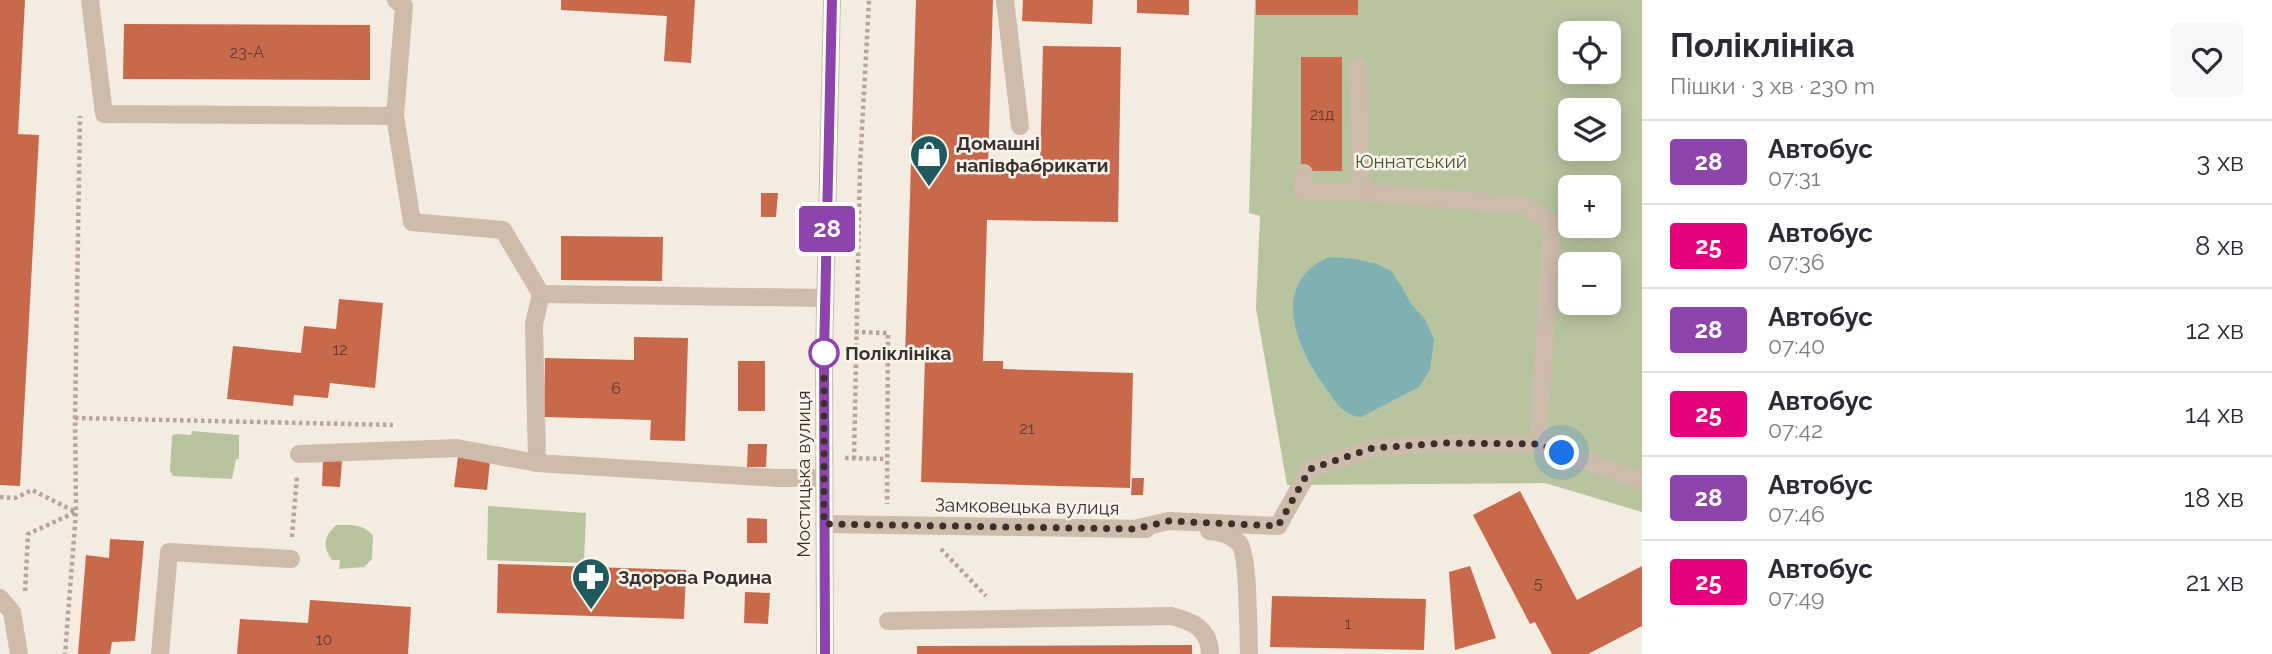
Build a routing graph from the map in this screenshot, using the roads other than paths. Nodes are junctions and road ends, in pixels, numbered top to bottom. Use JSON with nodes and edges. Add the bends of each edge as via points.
{"nodes":[{"id":1,"x":90,"y":0,"type":"edge"},
{"id":2,"x":396,"y":0,"type":"edge"},
{"id":3,"x":832,"y":0,"type":"edge"},
{"id":4,"x":1004,"y":0,"type":"edge"},
{"id":5,"x":1358,"y":66,"type":"dead end"},
{"id":6,"x":395,"y":116,"type":"junction"},
{"id":7,"x":1020,"y":126,"type":"dead end"},
{"id":8,"x":1304,"y":173,"type":"dead end"},
{"id":9,"x":1361,"y":192,"type":"junction"},
{"id":10,"x":541,"y":294,"type":"junction"},
{"id":11,"x":825,"y":298,"type":"junction"},
{"id":12,"x":1538,"y":444,"type":"junction"},
{"id":13,"x":299,"y":454,"type":"road end"},
{"id":14,"x":537,"y":463,"type":"junction"},
{"id":15,"x":823,"y":478,"type":"junction"},
{"id":16,"x":1642,"y":481,"type":"edge"},
{"id":17,"x":824,"y":524,"type":"junction"},
{"id":18,"x":1134,"y":529,"type":"junction"},
{"id":19,"x":291,"y":559,"type":"road end"},
{"id":20,"x":0,"y":598,"type":"edge"},
{"id":21,"x":888,"y":621,"type":"dead end"},
{"id":22,"x":19,"y":654,"type":"edge"},
{"id":23,"x":160,"y":654,"type":"edge"},
{"id":24,"x":825,"y":654,"type":"edge"},
{"id":25,"x":1210,"y":654,"type":"edge"},
{"id":26,"x":1250,"y":654,"type":"edge"}],
"edges":[{"from":1,"to":6,"type":"street","via":[[104,114]]},
{"from":2,"to":6,"type":"street","via":[[404,6]]},
{"from":3,"to":11,"type":"street","name":"Мостицька вулиця"},
{"from":4,"to":7,"type":"street"},
{"from":5,"to":9,"type":"street"},
{"from":6,"to":10,"type":"street","via":[[412,222],[503,230]]},
{"from":8,"to":9,"type":"street","via":[[1303,192]]},
{"from":9,"to":12,"type":"street","via":[[1524,205],[1552,223]]},
{"from":10,"to":11,"type":"street"},
{"from":10,"to":14,"type":"street","via":[[534,324]]},
{"from":11,"to":15,"type":"street","name":"Мостицька вулиця"},
{"from":12,"to":16,"type":"street"},
{"from":12,"to":18,"type":"street","via":[[1373,448],[1310,469],[1278,526],[1169,521]]},
{"from":13,"to":14,"type":"street","via":[[456,448]]},
{"from":14,"to":15,"type":"street"},
{"from":15,"to":17,"type":"street","name":"Мостицька вулиця"},
{"from":17,"to":18,"type":"street","name":"Замковецька вулиця"},
{"from":17,"to":24,"type":"street","name":"Мостицька вулиця"},
{"from":18,"to":26,"type":"street","name":"Замковецька вулиця","via":[[1223,532],[1241,545]]},
{"from":19,"to":23,"type":"street","via":[[169,552]]},
{"from":20,"to":22,"type":"street","via":[[12,612]]},
{"from":21,"to":25,"type":"street","via":[[1171,616],[1189,620],[1203,631]]}]}
